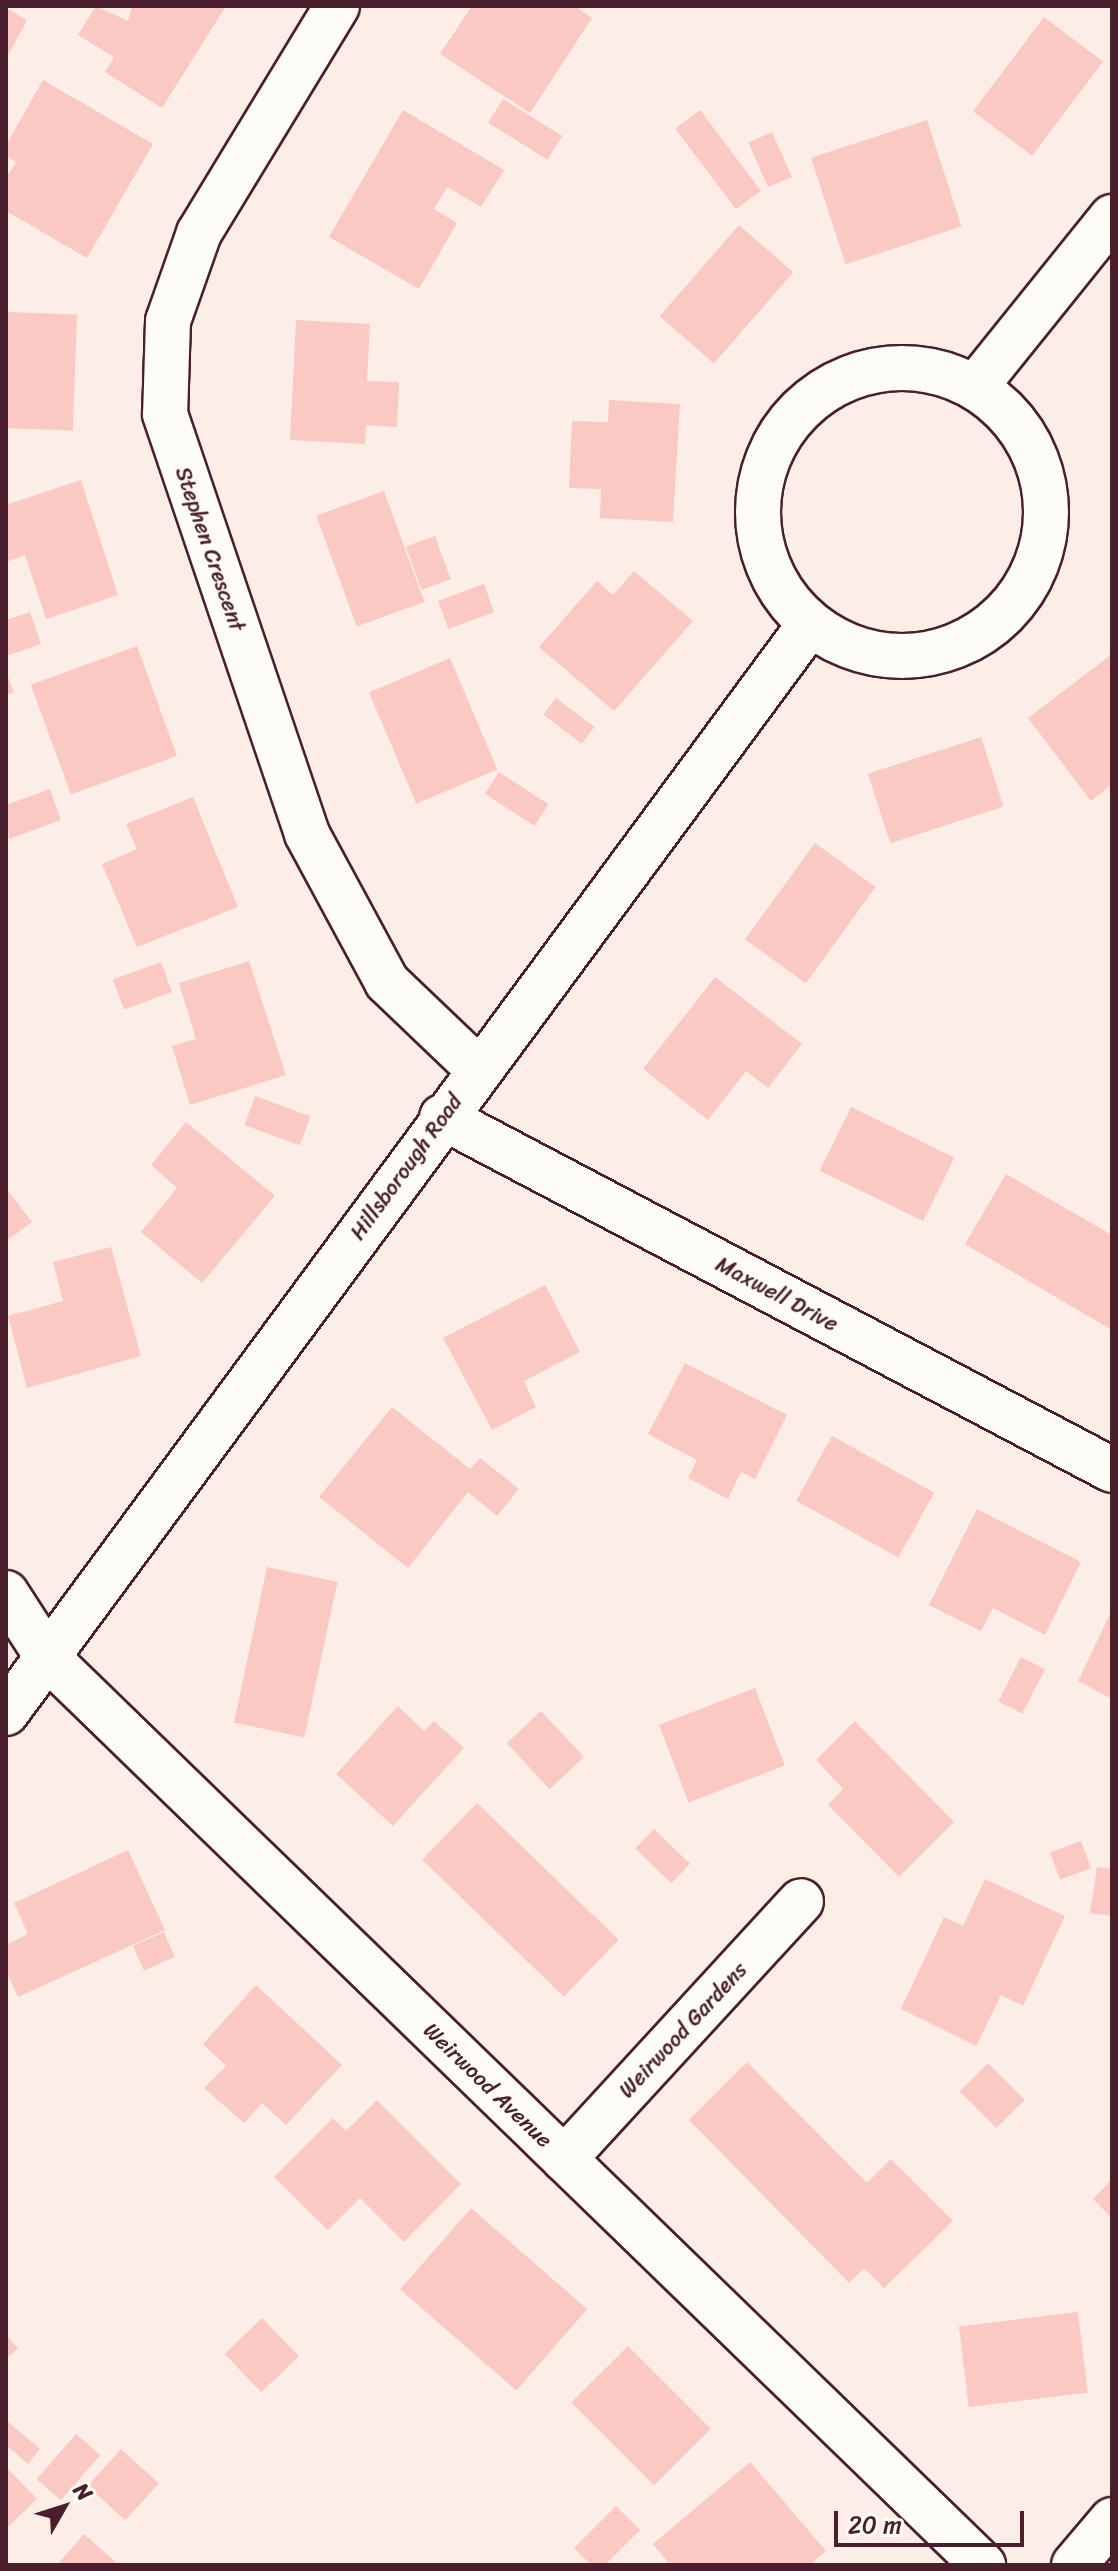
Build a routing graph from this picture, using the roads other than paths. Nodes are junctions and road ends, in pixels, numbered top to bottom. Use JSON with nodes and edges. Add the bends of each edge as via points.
{"nodes":[{"id":1,"x":337,"y":6,"type":"edge"},
{"id":2,"x":1112,"y":217,"type":"edge"},
{"id":3,"x":976,"y":386,"type":"junction"},
{"id":4,"x":810,"y":624,"type":"junction"},
{"id":5,"x":478,"y":1069,"type":"junction"},
{"id":6,"x":442,"y":1117,"type":"junction"},
{"id":7,"x":1112,"y":1470,"type":"edge"},
{"id":8,"x":6,"y":1593,"type":"edge"},
{"id":9,"x":48,"y":1658,"type":"junction"},
{"id":10,"x":6,"y":1713,"type":"edge"},
{"id":11,"x":801,"y":1901,"type":"dead end"},
{"id":12,"x":564,"y":2159,"type":"junction"},
{"id":13,"x":1112,"y":2520,"type":"edge"},
{"id":14,"x":983,"y":2565,"type":"edge"},
{"id":15,"x":1074,"y":2565,"type":"edge"}],
"edges":[{"from":1,"to":5,"type":"street","name":"Stephen Crescent","via":[[199,233],[168,321],[165,414],[307,834],[387,982]]},
{"from":2,"to":3,"type":"street"},
{"from":3,"to":4,"type":"street","via":[[931,369],[883,367],[837,380],[798,409],[771,449],[758,495],[760,543],[779,588]]},
{"from":3,"to":4,"type":"street","via":[[1013,417],[1029,445],[1048,505],[1042,552],[1022,595],[989,629],[945,651],[899,657],[852,648]]},
{"from":4,"to":5,"type":"street","name":"Hillsborough Road"},
{"from":5,"to":6,"type":"street","name":"Hillsborough Road"},
{"from":6,"to":7,"type":"street","name":"Maxwell Drive"},
{"from":6,"to":9,"type":"street","name":"Hillsborough Road"},
{"from":8,"to":9,"type":"street","name":"Weirwood Avenue"},
{"from":9,"to":10,"type":"street","name":"Hillsborough Road"},
{"from":9,"to":12,"type":"street","name":"Weirwood Avenue"},
{"from":11,"to":12,"type":"street","name":"Weirwood Gardens"},
{"from":12,"to":14,"type":"street","name":"Weirwood Avenue"},
{"from":13,"to":15,"type":"street"}]}
